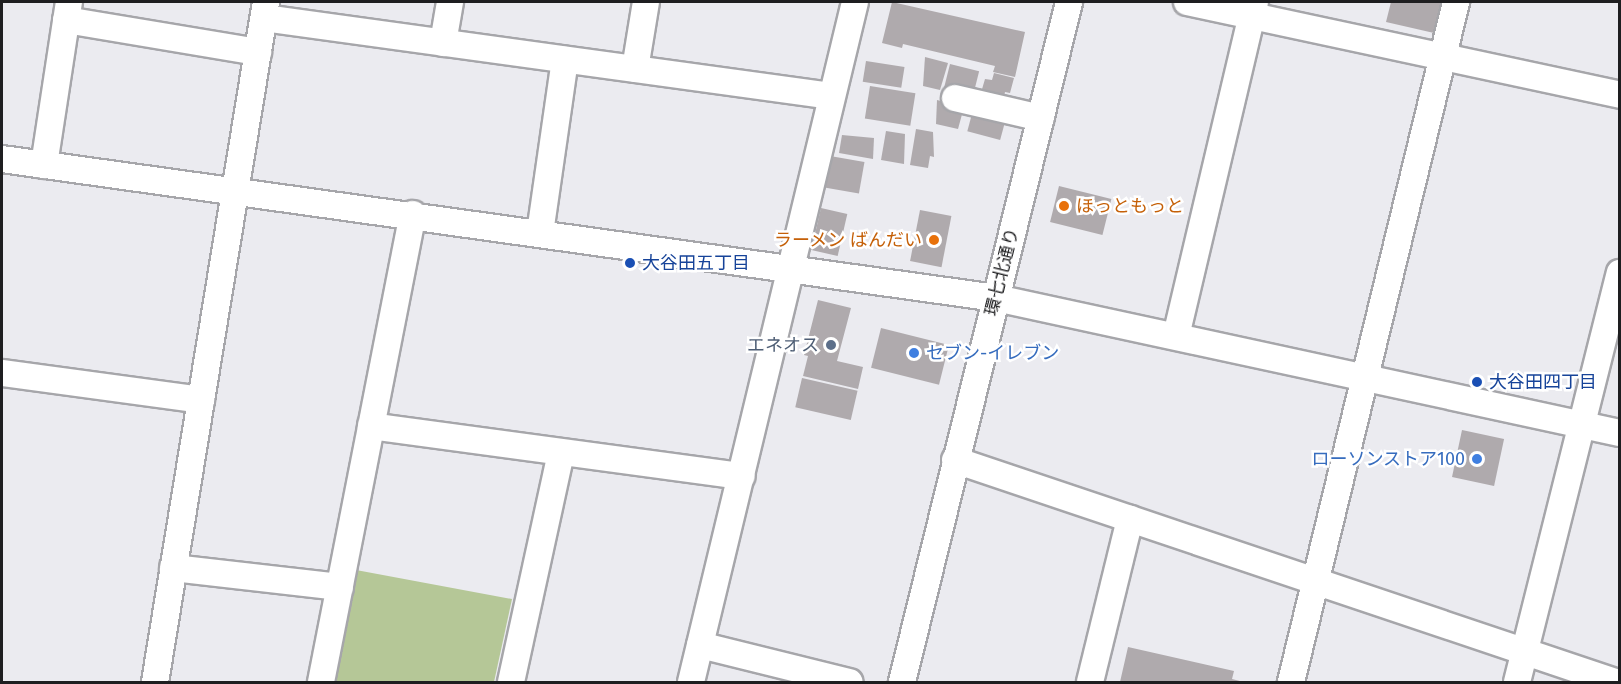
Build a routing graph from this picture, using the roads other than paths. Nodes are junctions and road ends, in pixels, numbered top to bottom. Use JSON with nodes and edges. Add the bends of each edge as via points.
{"nodes":[{"id":1,"x":450,"y":2,"type":"edge"},
{"id":2,"x":646,"y":2,"type":"edge"},
{"id":3,"x":855,"y":2,"type":"edge"},
{"id":4,"x":1069,"y":2,"type":"edge"},
{"id":5,"x":1187,"y":2,"type":"edge"},
{"id":6,"x":1456,"y":2,"type":"edge"},
{"id":7,"x":1254,"y":8,"type":"edge"},
{"id":8,"x":265,"y":10,"type":"edge"},
{"id":9,"x":67,"y":11,"type":"edge"},
{"id":10,"x":443,"y":43,"type":"junction"},
{"id":11,"x":258,"y":52,"type":"junction"},
{"id":12,"x":1442,"y":57,"type":"junction"},
{"id":13,"x":565,"y":60,"type":"junction"},
{"id":14,"x":635,"y":69,"type":"junction"},
{"id":15,"x":1620,"y":95,"type":"edge"},
{"id":16,"x":831,"y":96,"type":"junction"},
{"id":17,"x":955,"y":98,"type":"dead end"},
{"id":18,"x":1041,"y":118,"type":"junction"},
{"id":19,"x":2,"y":159,"type":"edge"},
{"id":20,"x":44,"y":165,"type":"junction"},
{"id":21,"x":236,"y":192,"type":"junction"},
{"id":22,"x":413,"y":214,"type":"junction"},
{"id":23,"x":540,"y":233,"type":"junction"},
{"id":24,"x":791,"y":268,"type":"junction"},
{"id":25,"x":1620,"y":273,"type":"edge"},
{"id":26,"x":996,"y":298,"type":"junction"},
{"id":27,"x":1176,"y":336,"type":"junction"},
{"id":28,"x":2,"y":374,"type":"edge"},
{"id":29,"x":1365,"y":376,"type":"junction"},
{"id":30,"x":201,"y":400,"type":"junction"},
{"id":31,"x":1583,"y":424,"type":"junction"},
{"id":32,"x":371,"y":426,"type":"junction"},
{"id":33,"x":1620,"y":433,"type":"edge"},
{"id":34,"x":561,"y":453,"type":"junction"},
{"id":35,"x":956,"y":460,"type":"junction"},
{"id":36,"x":742,"y":476,"type":"junction"},
{"id":37,"x":1130,"y":519,"type":"junction"},
{"id":38,"x":173,"y":568,"type":"junction"},
{"id":39,"x":1316,"y":581,"type":"junction"},
{"id":40,"x":340,"y":587,"type":"junction"},
{"id":41,"x":700,"y":645,"type":"junction"},
{"id":42,"x":1526,"y":652,"type":"junction"},
{"id":43,"x":155,"y":682,"type":"edge"},
{"id":44,"x":321,"y":682,"type":"edge"},
{"id":45,"x":511,"y":682,"type":"edge"},
{"id":46,"x":691,"y":682,"type":"edge"},
{"id":47,"x":849,"y":682,"type":"edge"},
{"id":48,"x":902,"y":682,"type":"edge"},
{"id":49,"x":1090,"y":682,"type":"edge"},
{"id":50,"x":1291,"y":682,"type":"edge"},
{"id":51,"x":1517,"y":682,"type":"edge"},
{"id":52,"x":1615,"y":682,"type":"edge"}],
"edges":[{"from":1,"to":10,"type":"street"},
{"from":2,"to":14,"type":"street"},
{"from":3,"to":16,"type":"street"},
{"from":4,"to":18,"type":"street","name":"環七北通り"},
{"from":5,"to":7,"type":"street"},
{"from":6,"to":12,"type":"street"},
{"from":7,"to":12,"type":"street"},
{"from":7,"to":27,"type":"street"},
{"from":8,"to":10,"type":"street"},
{"from":8,"to":11,"type":"street"},
{"from":9,"to":11,"type":"street"},
{"from":9,"to":20,"type":"street"},
{"from":10,"to":13,"type":"street"},
{"from":11,"to":21,"type":"street"},
{"from":12,"to":15,"type":"street"},
{"from":12,"to":29,"type":"street"},
{"from":13,"to":14,"type":"street"},
{"from":13,"to":23,"type":"street"},
{"from":14,"to":16,"type":"street"},
{"from":16,"to":24,"type":"street"},
{"from":17,"to":18,"type":"street"},
{"from":18,"to":26,"type":"street","name":"環七北通り"},
{"from":19,"to":20,"type":"street"},
{"from":20,"to":21,"type":"street"},
{"from":21,"to":22,"type":"street"},
{"from":21,"to":30,"type":"street"},
{"from":22,"to":23,"type":"street"},
{"from":22,"to":32,"type":"street"},
{"from":23,"to":24,"type":"street"},
{"from":24,"to":26,"type":"street"},
{"from":24,"to":36,"type":"street"},
{"from":25,"to":31,"type":"street"},
{"from":26,"to":27,"type":"street"},
{"from":26,"to":35,"type":"street","name":"環七北通り"},
{"from":27,"to":29,"type":"street"},
{"from":28,"to":30,"type":"street"},
{"from":29,"to":31,"type":"street"},
{"from":29,"to":39,"type":"street"},
{"from":30,"to":38,"type":"street"},
{"from":31,"to":33,"type":"street"},
{"from":31,"to":42,"type":"street"},
{"from":32,"to":34,"type":"street"},
{"from":32,"to":40,"type":"street"},
{"from":34,"to":36,"type":"street"},
{"from":34,"to":45,"type":"street"},
{"from":35,"to":37,"type":"street"},
{"from":35,"to":48,"type":"street","name":"環七北通り"},
{"from":36,"to":41,"type":"street"},
{"from":37,"to":39,"type":"street"},
{"from":37,"to":49,"type":"street"},
{"from":38,"to":40,"type":"street"},
{"from":38,"to":43,"type":"street"},
{"from":39,"to":42,"type":"street"},
{"from":39,"to":50,"type":"street"},
{"from":40,"to":44,"type":"street"},
{"from":41,"to":46,"type":"street"},
{"from":41,"to":47,"type":"street"},
{"from":42,"to":51,"type":"street"},
{"from":42,"to":52,"type":"street"}]}
